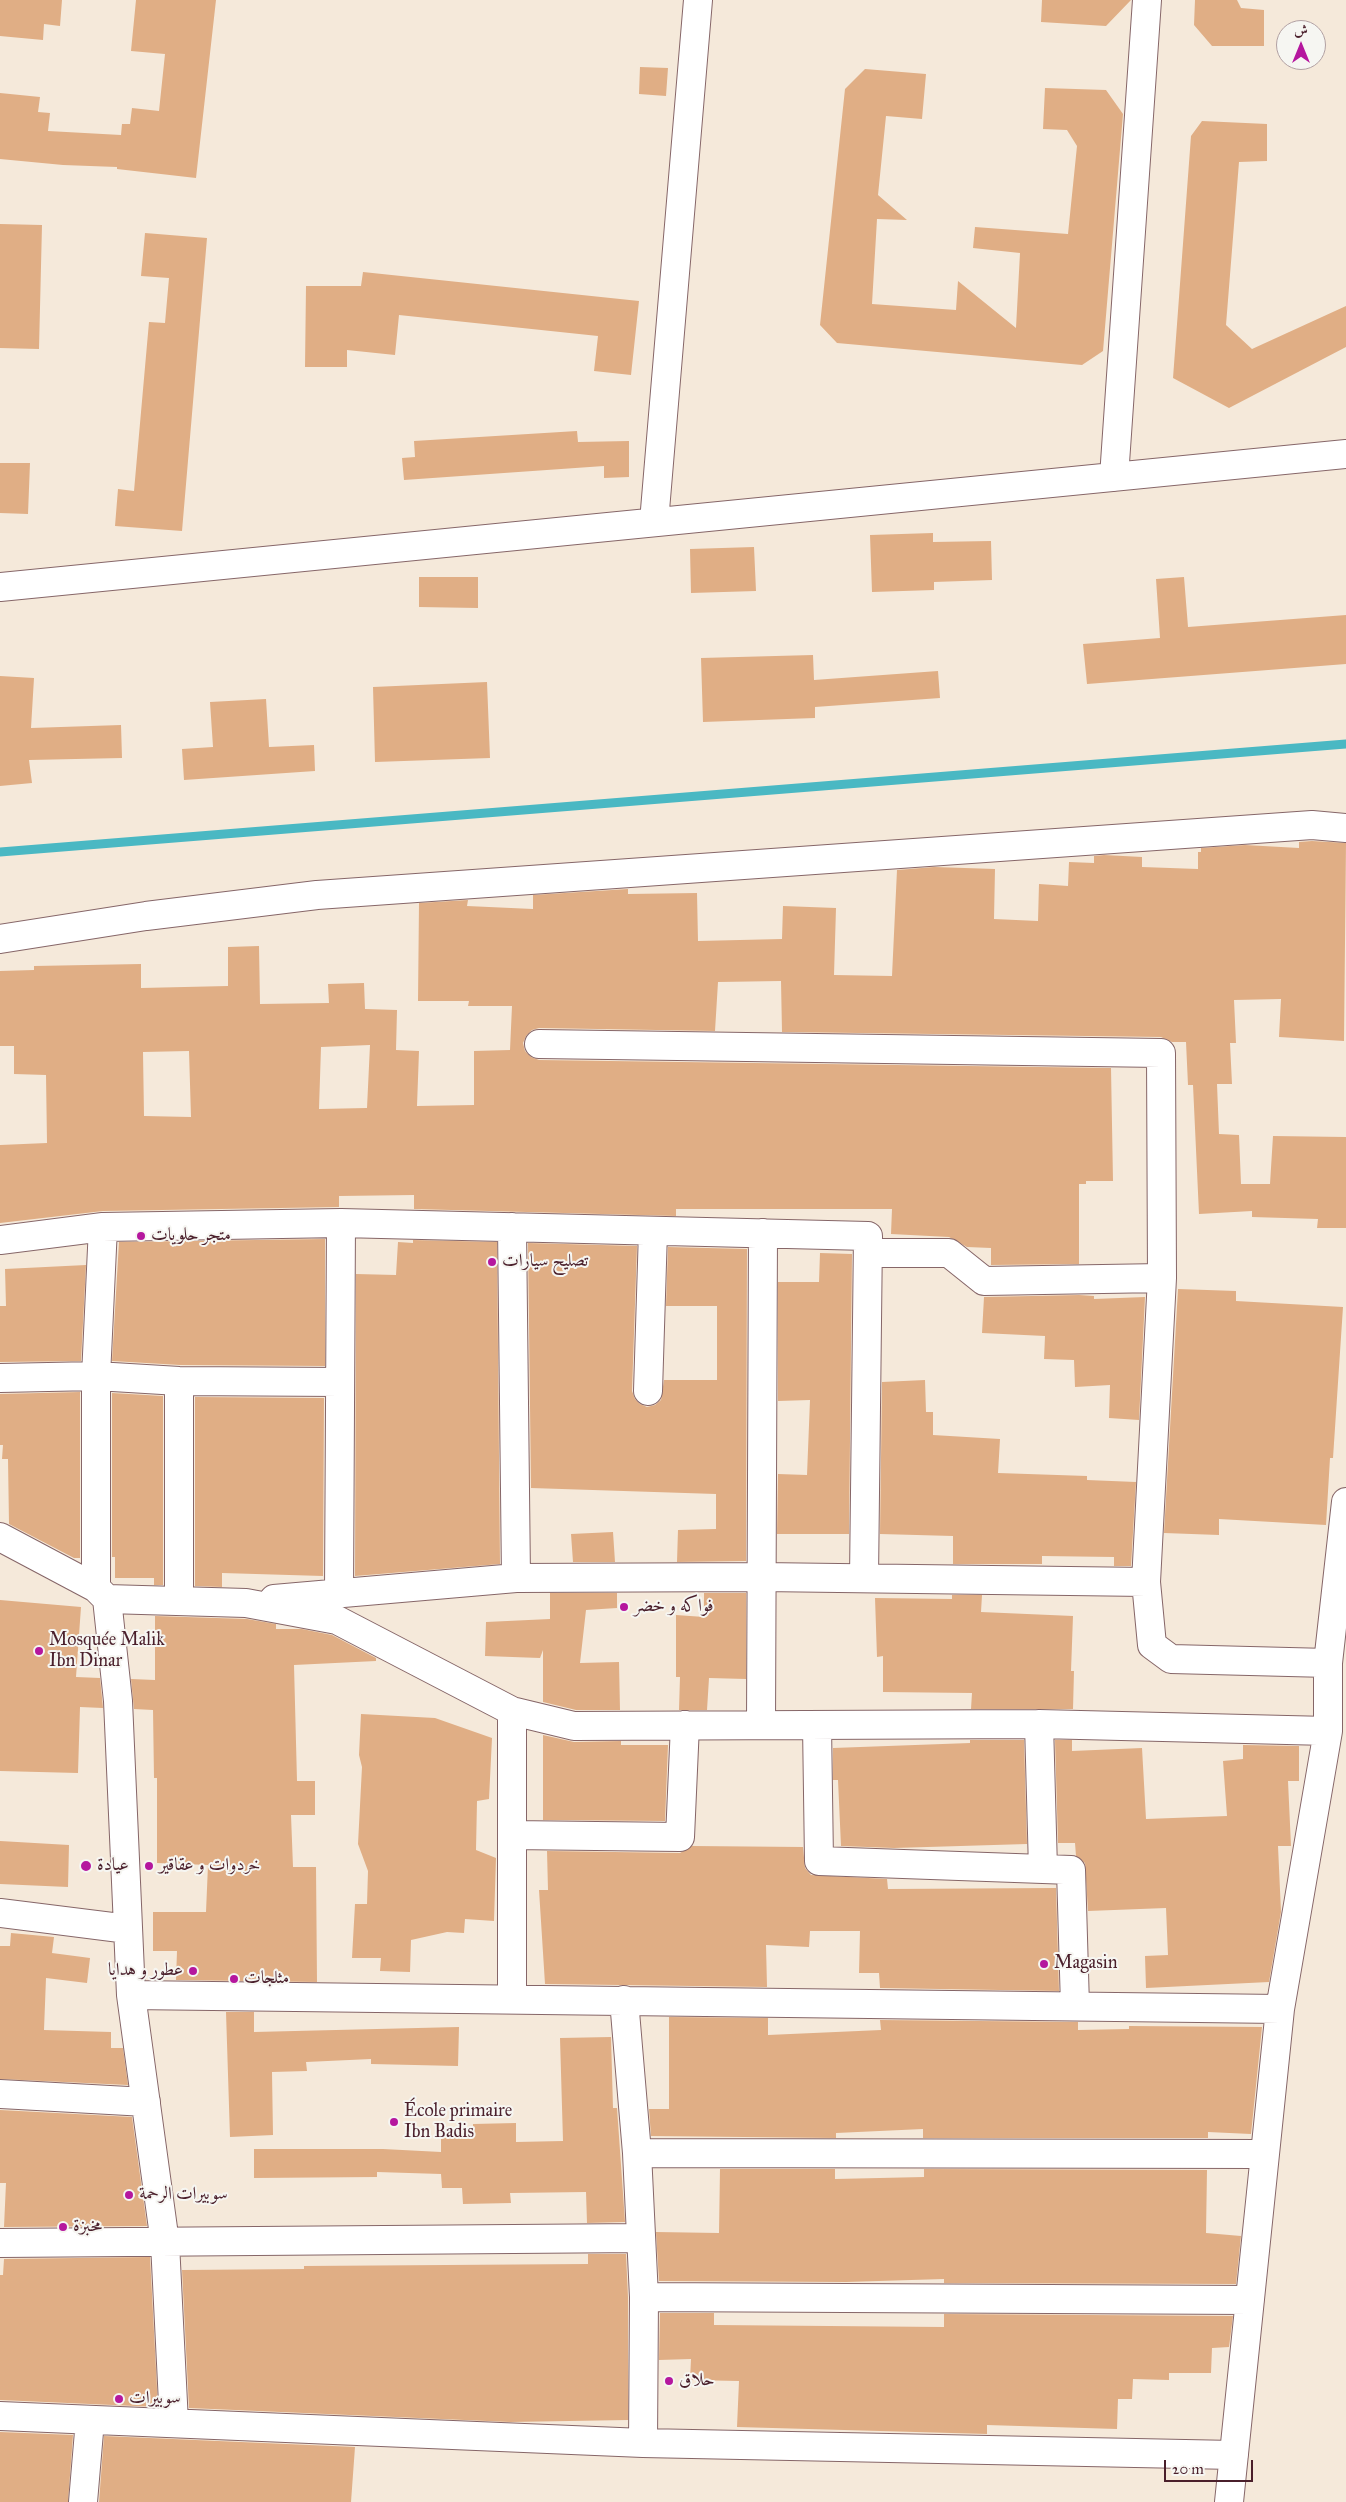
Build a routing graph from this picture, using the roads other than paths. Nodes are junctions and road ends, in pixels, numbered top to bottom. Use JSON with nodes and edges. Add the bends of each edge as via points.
{"nodes":[{"id":1,"x":698,"y":0,"type":"edge"},
{"id":2,"x":1147,"y":0,"type":"edge"},
{"id":3,"x":1346,"y":454,"type":"edge"},
{"id":4,"x":1114,"y":477,"type":"junction"},
{"id":5,"x":654,"y":522,"type":"junction"},
{"id":6,"x":0,"y":586,"type":"edge"},
{"id":7,"x":1346,"y":828,"type":"edge"},
{"id":8,"x":0,"y":939,"type":"edge"},
{"id":9,"x":539,"y":1044,"type":"dead end"},
{"id":10,"x":341,"y":1223,"type":"junction"},
{"id":11,"x":104,"y":1227,"type":"junction"},
{"id":12,"x":512,"y":1227,"type":"junction"},
{"id":13,"x":652,"y":1231,"type":"junction"},
{"id":14,"x":763,"y":1233,"type":"junction"},
{"id":15,"x":0,"y":1240,"type":"edge"},
{"id":16,"x":868,"y":1253,"type":"junction"},
{"id":17,"x":1162,"y":1278,"type":"junction"},
{"id":18,"x":96,"y":1376,"type":"junction"},
{"id":19,"x":0,"y":1378,"type":"edge"},
{"id":20,"x":179,"y":1381,"type":"junction"},
{"id":21,"x":340,"y":1382,"type":"junction"},
{"id":22,"x":648,"y":1391,"type":"dead end"},
{"id":23,"x":1346,"y":1502,"type":"edge"},
{"id":24,"x":0,"y":1537,"type":"edge"},
{"id":25,"x":762,"y":1577,"type":"junction"},
{"id":26,"x":516,"y":1578,"type":"junction"},
{"id":27,"x":864,"y":1578,"type":"junction"},
{"id":28,"x":1146,"y":1582,"type":"junction"},
{"id":29,"x":339,"y":1592,"type":"junction"},
{"id":30,"x":102,"y":1593,"type":"junction"},
{"id":31,"x":179,"y":1601,"type":"junction"},
{"id":32,"x":246,"y":1603,"type":"junction"},
{"id":33,"x":1328,"y":1663,"type":"junction"},
{"id":34,"x":512,"y":1712,"type":"junction"},
{"id":35,"x":1039,"y":1724,"type":"junction"},
{"id":36,"x":685,"y":1725,"type":"junction"},
{"id":37,"x":761,"y":1725,"type":"junction"},
{"id":38,"x":817,"y":1725,"type":"junction"},
{"id":39,"x":1328,"y":1731,"type":"junction"},
{"id":40,"x":512,"y":1835,"type":"junction"},
{"id":41,"x":1043,"y":1869,"type":"junction"},
{"id":42,"x":0,"y":1913,"type":"edge"},
{"id":43,"x":128,"y":1929,"type":"junction"},
{"id":44,"x":131,"y":1995,"type":"junction"},
{"id":45,"x":512,"y":1999,"type":"junction"},
{"id":46,"x":624,"y":2000,"type":"junction"},
{"id":47,"x":1075,"y":2006,"type":"junction"},
{"id":48,"x":1280,"y":2009,"type":"junction"},
{"id":49,"x":0,"y":2094,"type":"edge"},
{"id":50,"x":146,"y":2102,"type":"junction"},
{"id":51,"x":636,"y":2153,"type":"junction"},
{"id":52,"x":1265,"y":2154,"type":"junction"},
{"id":53,"x":641,"y":2238,"type":"junction"},
{"id":54,"x":0,"y":2243,"type":"edge"},
{"id":55,"x":165,"y":2243,"type":"junction"},
{"id":56,"x":644,"y":2297,"type":"junction"},
{"id":57,"x":1250,"y":2300,"type":"junction"},
{"id":58,"x":0,"y":2416,"type":"edge"},
{"id":59,"x":90,"y":2420,"type":"junction"},
{"id":60,"x":174,"y":2423,"type":"junction"},
{"id":61,"x":643,"y":2443,"type":"junction"},
{"id":62,"x":1234,"y":2455,"type":"junction"},
{"id":63,"x":83,"y":2502,"type":"edge"},
{"id":64,"x":1229,"y":2502,"type":"edge"}],
"edges":[{"from":1,"to":5,"type":"street"},
{"from":2,"to":4,"type":"street"},
{"from":3,"to":4,"type":"street"},
{"from":4,"to":5,"type":"street"},
{"from":5,"to":6,"type":"street"},
{"from":7,"to":8,"type":"street","via":[[1302,826],[318,895],[146,916]]},
{"from":9,"to":17,"type":"street","via":[[1161,1052]]},
{"from":10,"to":11,"type":"street"},
{"from":10,"to":12,"type":"street"},
{"from":10,"to":21,"type":"street"},
{"from":11,"to":15,"type":"street"},
{"from":11,"to":18,"type":"street"},
{"from":12,"to":13,"type":"street"},
{"from":12,"to":26,"type":"street"},
{"from":13,"to":14,"type":"street"},
{"from":13,"to":22,"type":"street"},
{"from":14,"to":16,"type":"street","via":[[868,1236]]},
{"from":14,"to":25,"type":"street"},
{"from":16,"to":17,"type":"street","via":[[949,1253],[984,1281]]},
{"from":16,"to":27,"type":"street"},
{"from":17,"to":28,"type":"street"},
{"from":18,"to":19,"type":"street"},
{"from":18,"to":20,"type":"street"},
{"from":18,"to":30,"type":"street"},
{"from":20,"to":21,"type":"street"},
{"from":20,"to":31,"type":"street"},
{"from":21,"to":29,"type":"street"},
{"from":23,"to":33,"type":"street"},
{"from":24,"to":30,"type":"street"},
{"from":25,"to":26,"type":"street"},
{"from":25,"to":27,"type":"street"},
{"from":25,"to":37,"type":"street"},
{"from":26,"to":29,"type":"street"},
{"from":27,"to":28,"type":"street"},
{"from":28,"to":33,"type":"street","via":[[1152,1645],[1171,1659]]},
{"from":29,"to":32,"type":"street"},
{"from":30,"to":31,"type":"street"},
{"from":30,"to":43,"type":"street","via":[[118,1701]]},
{"from":31,"to":32,"type":"street"},
{"from":32,"to":34,"type":"street","via":[[337,1620]]},
{"from":33,"to":39,"type":"street"},
{"from":34,"to":36,"type":"street","via":[[574,1726]]},
{"from":34,"to":40,"type":"street"},
{"from":35,"to":38,"type":"street"},
{"from":35,"to":39,"type":"street"},
{"from":35,"to":41,"type":"street"},
{"from":36,"to":37,"type":"street"},
{"from":36,"to":40,"type":"street","via":[[680,1836]]},
{"from":37,"to":38,"type":"street"},
{"from":38,"to":41,"type":"street","via":[[819,1861]]},
{"from":39,"to":48,"type":"street"},
{"from":40,"to":45,"type":"street"},
{"from":41,"to":47,"type":"street","via":[[1071,1870]]},
{"from":42,"to":43,"type":"street"},
{"from":43,"to":44,"type":"street"},
{"from":44,"to":45,"type":"street"},
{"from":44,"to":50,"type":"street"},
{"from":45,"to":46,"type":"street"},
{"from":46,"to":47,"type":"street"},
{"from":46,"to":51,"type":"street"},
{"from":47,"to":48,"type":"street"},
{"from":48,"to":52,"type":"street"},
{"from":49,"to":50,"type":"street"},
{"from":50,"to":55,"type":"street"},
{"from":51,"to":52,"type":"street"},
{"from":51,"to":53,"type":"street"},
{"from":52,"to":57,"type":"street"},
{"from":53,"to":55,"type":"street"},
{"from":53,"to":56,"type":"street"},
{"from":54,"to":55,"type":"street"},
{"from":55,"to":60,"type":"street"},
{"from":56,"to":57,"type":"street"},
{"from":56,"to":61,"type":"street"},
{"from":57,"to":62,"type":"street"},
{"from":58,"to":59,"type":"street"},
{"from":59,"to":60,"type":"street"},
{"from":59,"to":63,"type":"street"},
{"from":60,"to":61,"type":"street"},
{"from":61,"to":62,"type":"street"},
{"from":62,"to":64,"type":"street"}]}
